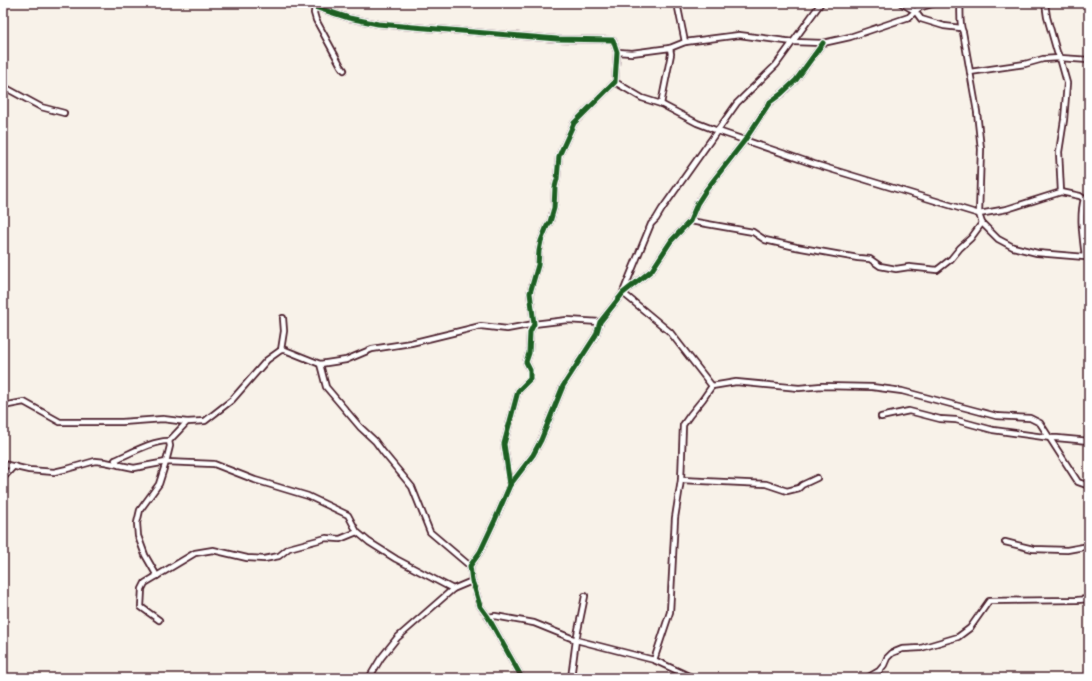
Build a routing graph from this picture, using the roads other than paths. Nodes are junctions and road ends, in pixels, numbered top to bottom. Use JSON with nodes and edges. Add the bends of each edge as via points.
{"nodes":[{"id":1,"x":677,"y":3,"type":"edge"},
{"id":2,"x":821,"y":3,"type":"edge"},
{"id":3,"x":901,"y":3,"type":"edge"},
{"id":4,"x":935,"y":3,"type":"edge"},
{"id":5,"x":960,"y":3,"type":"edge"},
{"id":6,"x":1045,"y":3,"type":"edge"},
{"id":7,"x":314,"y":5,"type":"edge"},
{"id":8,"x":915,"y":11,"type":"junction"},
{"id":9,"x":961,"y":28,"type":"junction"},
{"id":10,"x":685,"y":42,"type":"junction"},
{"id":11,"x":793,"y":42,"type":"junction"},
{"id":12,"x":823,"y":43,"type":"junction"},
{"id":13,"x":670,"y":48,"type":"junction"},
{"id":14,"x":617,"y":52,"type":"junction"},
{"id":15,"x":1060,"y":58,"type":"junction"},
{"id":16,"x":1089,"y":60,"type":"edge"},
{"id":17,"x":344,"y":70,"type":"dead end"},
{"id":18,"x":970,"y":72,"type":"junction"},
{"id":19,"x":615,"y":82,"type":"junction"},
{"id":20,"x":3,"y":85,"type":"edge"},
{"id":21,"x":661,"y":104,"type":"junction"},
{"id":22,"x":64,"y":113,"type":"dead end"},
{"id":23,"x":718,"y":131,"type":"junction"},
{"id":24,"x":745,"y":140,"type":"junction"},
{"id":25,"x":1062,"y":192,"type":"junction"},
{"id":26,"x":1086,"y":199,"type":"edge"},
{"id":27,"x":979,"y":214,"type":"junction"},
{"id":28,"x":690,"y":221,"type":"junction"},
{"id":29,"x":982,"y":223,"type":"junction"},
{"id":30,"x":623,"y":294,"type":"junction"},
{"id":31,"x":283,"y":318,"type":"dead end"},
{"id":32,"x":600,"y":322,"type":"junction"},
{"id":33,"x":534,"y":324,"type":"junction"},
{"id":34,"x":281,"y":350,"type":"junction"},
{"id":35,"x":320,"y":364,"type":"junction"},
{"id":36,"x":712,"y":386,"type":"junction"},
{"id":37,"x":3,"y":406,"type":"edge"},
{"id":38,"x":881,"y":417,"type":"dead end"},
{"id":39,"x":187,"y":422,"type":"junction"},
{"id":40,"x":1051,"y":438,"type":"junction"},
{"id":41,"x":1089,"y":441,"type":"edge"},
{"id":42,"x":169,"y":442,"type":"junction"},
{"id":43,"x":166,"y":462,"type":"junction"},
{"id":44,"x":3,"y":464,"type":"edge"},
{"id":45,"x":14,"y":466,"type":"junction"},
{"id":46,"x":119,"y":466,"type":"junction"},
{"id":47,"x":3,"y":478,"type":"edge"},
{"id":48,"x":817,"y":478,"type":"dead end"},
{"id":49,"x":681,"y":480,"type":"junction"},
{"id":50,"x":510,"y":485,"type":"junction"},
{"id":51,"x":1089,"y":486,"type":"edge"},
{"id":52,"x":357,"y":532,"type":"junction"},
{"id":53,"x":1005,"y":542,"type":"dead end"},
{"id":54,"x":1089,"y":546,"type":"edge"},
{"id":55,"x":470,"y":566,"type":"junction"},
{"id":56,"x":156,"y":576,"type":"junction"},
{"id":57,"x":472,"y":582,"type":"junction"},
{"id":58,"x":453,"y":589,"type":"junction"},
{"id":59,"x":585,"y":596,"type":"dead end"},
{"id":60,"x":1089,"y":599,"type":"edge"},
{"id":61,"x":488,"y":618,"type":"junction"},
{"id":62,"x":159,"y":620,"type":"dead end"},
{"id":63,"x":576,"y":640,"type":"junction"},
{"id":64,"x":654,"y":660,"type":"junction"},
{"id":65,"x":369,"y":678,"type":"edge"},
{"id":66,"x":522,"y":678,"type":"edge"},
{"id":67,"x":571,"y":678,"type":"edge"},
{"id":68,"x":693,"y":678,"type":"edge"},
{"id":69,"x":868,"y":678,"type":"edge"}],
"edges":[{"from":1,"to":10,"type":"street"},
{"from":2,"to":11,"type":"street"},
{"from":3,"to":8,"type":"street"},
{"from":4,"to":8,"type":"street"},
{"from":5,"to":9,"type":"street"},
{"from":6,"to":15,"type":"street","via":[[1056,52]]},
{"from":7,"to":14,"type":"street","via":[[348,18],[378,24],[557,39],[613,40]]},
{"from":7,"to":17,"type":"street","via":[[316,20]]},
{"from":8,"to":9,"type":"street","via":[[922,19]]},
{"from":8,"to":12,"type":"street","via":[[910,17]]},
{"from":9,"to":18,"type":"street"},
{"from":10,"to":11,"type":"street","via":[[739,35]]},
{"from":10,"to":13,"type":"street"},
{"from":11,"to":12,"type":"street"},
{"from":11,"to":23,"type":"street","via":[[776,65],[737,103]]},
{"from":12,"to":24,"type":"street","via":[[796,80],[770,102]]},
{"from":13,"to":14,"type":"street","via":[[632,53]]},
{"from":13,"to":21,"type":"street"},
{"from":14,"to":19,"type":"street"},
{"from":15,"to":16,"type":"street"},
{"from":15,"to":18,"type":"street"},
{"from":15,"to":25,"type":"street","via":[[1067,83],[1059,152]]},
{"from":18,"to":27,"type":"street","via":[[981,149]]},
{"from":19,"to":21,"type":"street","via":[[642,98]]},
{"from":19,"to":33,"type":"street","via":[[574,123],[559,156],[554,208],[538,251],[537,273],[530,293]]},
{"from":20,"to":22,"type":"street","via":[[41,107]]},
{"from":21,"to":23,"type":"street"},
{"from":23,"to":24,"type":"street"},
{"from":23,"to":30,"type":"street","via":[[651,224]]},
{"from":24,"to":27,"type":"street","via":[[814,164]]},
{"from":24,"to":28,"type":"street","via":[[700,199]]},
{"from":25,"to":26,"type":"street"},
{"from":25,"to":27,"type":"street","via":[[1007,209]]},
{"from":26,"to":29,"type":"street","via":[[1082,220],[1085,257],[1037,253],[1013,247],[998,239]]},
{"from":27,"to":29,"type":"street"},
{"from":28,"to":29,"type":"street","via":[[753,232],[765,240],[796,247],[870,259],[880,266],[937,270],[951,259]]},
{"from":28,"to":30,"type":"street","via":[[671,241],[652,270]]},
{"from":30,"to":32,"type":"street"},
{"from":30,"to":36,"type":"street","via":[[670,332]]},
{"from":31,"to":34,"type":"street"},
{"from":32,"to":33,"type":"street","via":[[567,320]]},
{"from":32,"to":50,"type":"street","via":[[596,335],[563,386],[538,446]]},
{"from":33,"to":35,"type":"street","via":[[507,329],[481,326],[411,343],[372,349],[346,360]]},
{"from":33,"to":50,"type":"street","via":[[530,332],[526,362],[530,370],[530,379],[518,392],[504,444]]},
{"from":34,"to":35,"type":"street"},
{"from":34,"to":39,"type":"street","via":[[267,360],[232,400],[205,421]]},
{"from":35,"to":55,"type":"street","via":[[326,387],[360,427],[376,441],[412,487],[430,532]]},
{"from":36,"to":40,"type":"street","via":[[736,382],[799,388],[872,387],[996,416],[1030,418],[1040,423]]},
{"from":36,"to":49,"type":"street","via":[[683,425]]},
{"from":37,"to":39,"type":"street","via":[[24,402],[60,422],[163,419]]},
{"from":38,"to":40,"type":"street","via":[[909,411],[993,430]]},
{"from":39,"to":42,"type":"street"},
{"from":40,"to":41,"type":"street"},
{"from":40,"to":51,"type":"street","via":[[1078,482]]},
{"from":42,"to":43,"type":"street"},
{"from":42,"to":46,"type":"street","via":[[164,441],[115,460]]},
{"from":43,"to":46,"type":"street","via":[[134,468]]},
{"from":43,"to":52,"type":"street","via":[[214,464],[308,496],[348,515]]},
{"from":43,"to":56,"type":"street","via":[[159,484],[140,510],[137,523],[138,536],[145,556]]},
{"from":44,"to":45,"type":"street"},
{"from":45,"to":46,"type":"street","via":[[54,472],[96,461]]},
{"from":45,"to":47,"type":"street"},
{"from":48,"to":49,"type":"street","via":[[799,488],[787,491],[766,484]]},
{"from":49,"to":64,"type":"street","via":[[675,518],[670,612]]},
{"from":50,"to":55,"type":"street","via":[[480,552]]},
{"from":52,"to":56,"type":"street","via":[[340,539],[326,538],[289,548],[279,556],[264,559],[213,550],[195,553]]},
{"from":52,"to":58,"type":"street","via":[[396,559]]},
{"from":53,"to":54,"type":"street","via":[[1033,549],[1067,550]]},
{"from":55,"to":57,"type":"street"},
{"from":56,"to":62,"type":"street","via":[[142,589],[141,607]]},
{"from":57,"to":58,"type":"street"},
{"from":57,"to":61,"type":"street","via":[[480,606]]},
{"from":58,"to":65,"type":"street","via":[[397,638]]},
{"from":59,"to":63,"type":"street"},
{"from":60,"to":69,"type":"street","via":[[989,601],[970,628],[958,637],[892,653],[879,671]]},
{"from":61,"to":63,"type":"street","via":[[495,616],[534,623]]},
{"from":61,"to":66,"type":"street"},
{"from":63,"to":64,"type":"street"},
{"from":63,"to":67,"type":"street"},
{"from":64,"to":68,"type":"street"}]}
